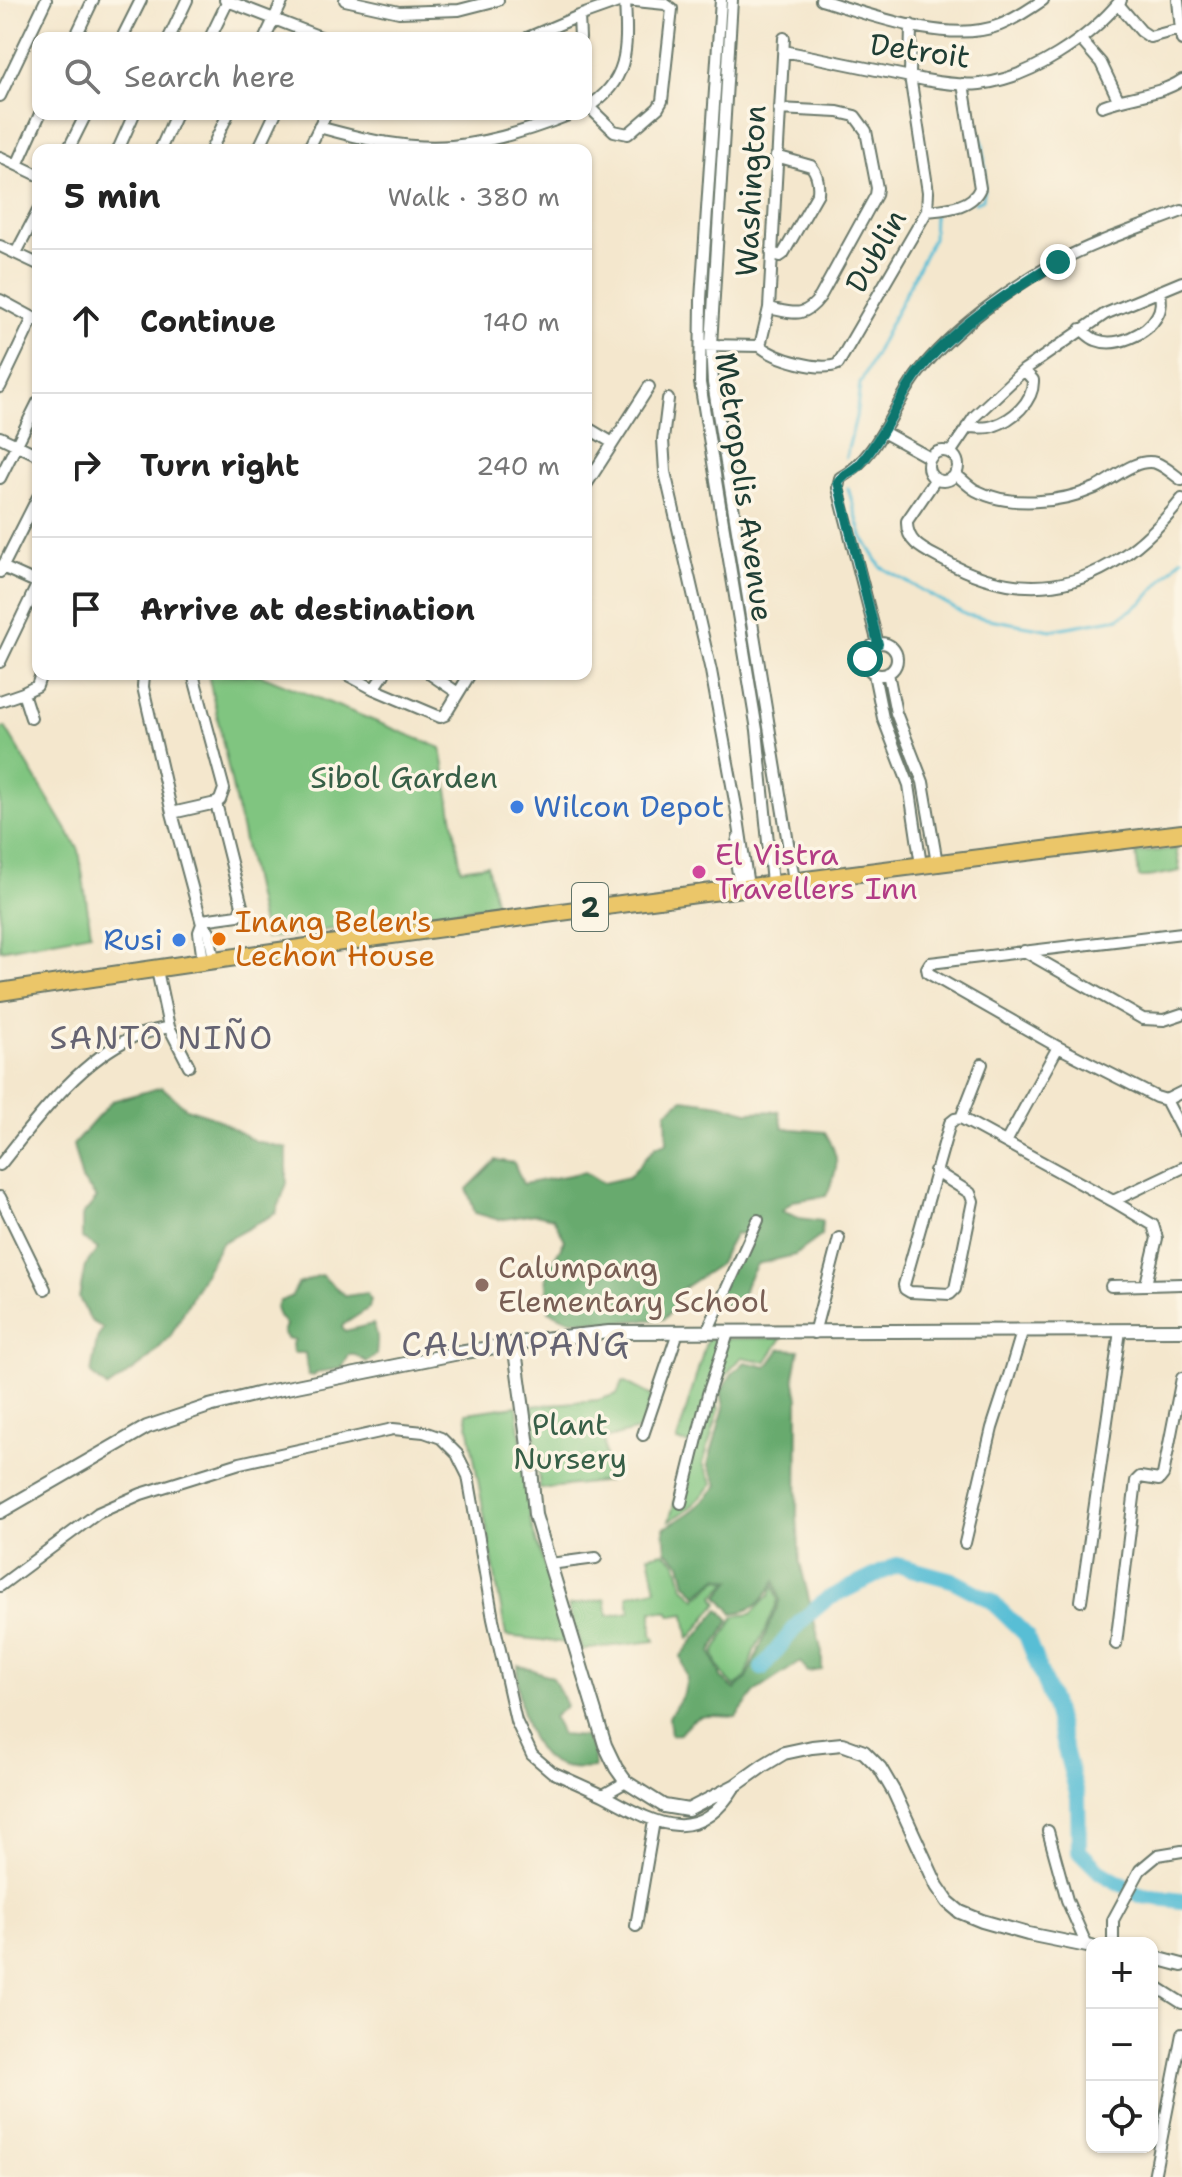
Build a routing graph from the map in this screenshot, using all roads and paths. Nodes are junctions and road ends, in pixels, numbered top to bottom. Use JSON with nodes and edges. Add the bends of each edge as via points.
{"nodes":[{"id":1,"x":93,"y":0,"type":"edge"},
{"id":2,"x":141,"y":0,"type":"edge"},
{"id":3,"x":187,"y":0,"type":"edge"},
{"id":4,"x":283,"y":0,"type":"edge"},
{"id":5,"x":345,"y":0,"type":"edge"},
{"id":6,"x":498,"y":0,"type":"edge"},
{"id":7,"x":625,"y":0,"type":"edge"},
{"id":8,"x":721,"y":0,"type":"edge"},
{"id":9,"x":732,"y":0,"type":"edge"},
{"id":10,"x":821,"y":0,"type":"edge"},
{"id":11,"x":1043,"y":0,"type":"edge"},
{"id":12,"x":1178,"y":0,"type":"edge"},
{"id":13,"x":42,"y":1,"type":"edge"},
{"id":14,"x":226,"y":1,"type":"edge"},
{"id":15,"x":1120,"y":2,"type":"edge"},
{"id":16,"x":579,"y":16,"type":"junction"},
{"id":17,"x":274,"y":20,"type":"junction"},
{"id":18,"x":911,"y":25,"type":"junction"},
{"id":19,"x":78,"y":32,"type":"edge"},
{"id":20,"x":125,"y":32,"type":"edge"},
{"id":21,"x":172,"y":32,"type":"edge"},
{"id":22,"x":213,"y":32,"type":"edge"},
{"id":23,"x":268,"y":32,"type":"edge"},
{"id":24,"x":304,"y":32,"type":"edge"},
{"id":25,"x":541,"y":32,"type":"edge"},
{"id":26,"x":580,"y":32,"type":"edge"},
{"id":27,"x":1181,"y":35,"type":"edge"},
{"id":28,"x":784,"y":38,"type":"dead end"},
{"id":29,"x":1080,"y":39,"type":"junction"},
{"id":30,"x":784,"y":51,"type":"junction"},
{"id":31,"x":910,"y":76,"type":"junction"},
{"id":32,"x":1182,"y":80,"type":"edge"},
{"id":33,"x":963,"y":84,"type":"junction"},
{"id":34,"x":0,"y":96,"type":"edge"},
{"id":35,"x":1118,"y":99,"type":"junction"},
{"id":36,"x":592,"y":104,"type":"edge"},
{"id":37,"x":1102,"y":106,"type":"dead end"},
{"id":38,"x":779,"y":109,"type":"junction"},
{"id":39,"x":592,"y":112,"type":"edge"},
{"id":40,"x":37,"y":120,"type":"edge"},
{"id":41,"x":83,"y":120,"type":"edge"},
{"id":42,"x":131,"y":120,"type":"edge"},
{"id":43,"x":173,"y":120,"type":"edge"},
{"id":44,"x":225,"y":120,"type":"edge"},
{"id":45,"x":272,"y":120,"type":"edge"},
{"id":46,"x":323,"y":120,"type":"edge"},
{"id":47,"x":554,"y":120,"type":"edge"},
{"id":48,"x":319,"y":127,"type":"junction"},
{"id":49,"x":360,"y":139,"type":"junction"},
{"id":50,"x":71,"y":144,"type":"edge"},
{"id":51,"x":121,"y":144,"type":"edge"},
{"id":52,"x":163,"y":144,"type":"edge"},
{"id":53,"x":214,"y":144,"type":"edge"},
{"id":54,"x":261,"y":144,"type":"edge"},
{"id":55,"x":311,"y":144,"type":"edge"},
{"id":56,"x":358,"y":144,"type":"edge"},
{"id":57,"x":396,"y":144,"type":"edge"},
{"id":58,"x":464,"y":144,"type":"edge"},
{"id":59,"x":776,"y":156,"type":"junction"},
{"id":60,"x":0,"y":157,"type":"edge"},
{"id":61,"x":17,"y":165,"type":"junction"},
{"id":62,"x":32,"y":172,"type":"edge"},
{"id":63,"x":927,"y":211,"type":"junction"},
{"id":64,"x":1182,"y":211,"type":"edge"},
{"id":65,"x":32,"y":222,"type":"edge"},
{"id":66,"x":0,"y":246,"type":"edge"},
{"id":67,"x":771,"y":252,"type":"junction"},
{"id":68,"x":16,"y":253,"type":"junction"},
{"id":69,"x":32,"y":261,"type":"edge"},
{"id":70,"x":1182,"y":282,"type":"edge"},
{"id":71,"x":1160,"y":291,"type":"junction"},
{"id":72,"x":0,"y":300,"type":"edge"},
{"id":73,"x":769,"y":308,"type":"junction"},
{"id":74,"x":32,"y":318,"type":"edge"},
{"id":75,"x":32,"y":327,"type":"edge"},
{"id":76,"x":1081,"y":329,"type":"junction"},
{"id":77,"x":705,"y":345,"type":"junction"},
{"id":78,"x":760,"y":346,"type":"junction"},
{"id":79,"x":1024,"y":370,"type":"junction"},
{"id":80,"x":0,"y":387,"type":"edge"},
{"id":81,"x":649,"y":387,"type":"dead end"},
{"id":82,"x":668,"y":399,"type":"dead end"},
{"id":83,"x":32,"y":414,"type":"edge"},
{"id":84,"x":967,"y":427,"type":"junction"},
{"id":85,"x":592,"y":431,"type":"edge"},
{"id":86,"x":883,"y":432,"type":"junction"},
{"id":87,"x":0,"y":437,"type":"edge"},
{"id":88,"x":613,"y":443,"type":"junction"},
{"id":89,"x":17,"y":445,"type":"junction"},
{"id":90,"x":32,"y":452,"type":"edge"},
{"id":91,"x":950,"y":453,"type":"junction"},
{"id":92,"x":930,"y":458,"type":"junction"},
{"id":93,"x":955,"y":474,"type":"junction"},
{"id":94,"x":592,"y":476,"type":"edge"},
{"id":95,"x":0,"y":478,"type":"edge"},
{"id":96,"x":935,"y":480,"type":"junction"},
{"id":97,"x":1182,"y":480,"type":"edge"},
{"id":98,"x":1182,"y":499,"type":"edge"},
{"id":99,"x":32,"y":509,"type":"edge"},
{"id":100,"x":1,"y":568,"type":"edge"},
{"id":101,"x":32,"y":581,"type":"edge"},
{"id":102,"x":32,"y":595,"type":"edge"},
{"id":103,"x":878,"y":644,"type":"junction"},
{"id":104,"x":0,"y":662,"type":"edge"},
{"id":105,"x":888,"y":673,"type":"junction"},
{"id":106,"x":874,"y":674,"type":"junction"},
{"id":107,"x":39,"y":680,"type":"edge"},
{"id":108,"x":144,"y":680,"type":"edge"},
{"id":109,"x":195,"y":680,"type":"edge"},
{"id":110,"x":357,"y":680,"type":"edge"},
{"id":111,"x":380,"y":680,"type":"edge"},
{"id":112,"x":439,"y":680,"type":"edge"},
{"id":113,"x":466,"y":680,"type":"edge"},
{"id":114,"x":374,"y":689,"type":"junction"},
{"id":115,"x":23,"y":693,"type":"junction"},
{"id":116,"x":458,"y":693,"type":"junction"},
{"id":117,"x":0,"y":701,"type":"edge"},
{"id":118,"x":31,"y":718,"type":"dead end"},
{"id":119,"x":923,"y":782,"type":"junction"},
{"id":120,"x":909,"y":785,"type":"junction"},
{"id":121,"x":216,"y":803,"type":"junction"},
{"id":122,"x":172,"y":813,"type":"junction"},
{"id":123,"x":1182,"y":833,"type":"edge"},
{"id":124,"x":790,"y":856,"type":"junction"},
{"id":125,"x":769,"y":860,"type":"junction"},
{"id":126,"x":929,"y":864,"type":"junction"},
{"id":127,"x":794,"y":880,"type":"junction"},
{"id":128,"x":772,"y":883,"type":"junction"},
{"id":129,"x":744,"y":887,"type":"junction"},
{"id":130,"x":202,"y":922,"type":"junction"},
{"id":131,"x":1182,"y":933,"type":"edge"},
{"id":132,"x":1024,"y":951,"type":"junction"},
{"id":133,"x":209,"y":961,"type":"junction"},
{"id":134,"x":157,"y":970,"type":"junction"},
{"id":135,"x":0,"y":992,"type":"edge"},
{"id":136,"x":1182,"y":1014,"type":"edge"},
{"id":137,"x":169,"y":1027,"type":"junction"},
{"id":138,"x":1058,"y":1047,"type":"junction"},
{"id":139,"x":982,"y":1064,"type":"dead end"},
{"id":140,"x":189,"y":1066,"type":"dead end"},
{"id":141,"x":1182,"y":1092,"type":"edge"},
{"id":142,"x":1166,"y":1100,"type":"junction"},
{"id":143,"x":961,"y":1118,"type":"junction"},
{"id":144,"x":1182,"y":1131,"type":"edge"},
{"id":145,"x":1006,"y":1142,"type":"junction"},
{"id":146,"x":0,"y":1165,"type":"edge"},
{"id":147,"x":1182,"y":1168,"type":"edge"},
{"id":148,"x":935,"y":1171,"type":"junction"},
{"id":149,"x":0,"y":1197,"type":"edge"},
{"id":150,"x":1113,"y":1201,"type":"junction"},
{"id":151,"x":758,"y":1220,"type":"dead end"},
{"id":152,"x":839,"y":1238,"type":"dead end"},
{"id":153,"x":1146,"y":1284,"type":"junction"},
{"id":154,"x":1182,"y":1284,"type":"edge"},
{"id":155,"x":1111,"y":1286,"type":"dead end"},
{"id":156,"x":45,"y":1289,"type":"dead end"},
{"id":157,"x":1182,"y":1330,"type":"edge"},
{"id":158,"x":1120,"y":1331,"type":"junction"},
{"id":159,"x":678,"y":1332,"type":"junction"},
{"id":160,"x":707,"y":1332,"type":"junction"},
{"id":161,"x":1022,"y":1332,"type":"junction"},
{"id":162,"x":728,"y":1333,"type":"junction"},
{"id":163,"x":814,"y":1333,"type":"junction"},
{"id":164,"x":514,"y":1343,"type":"junction"},
{"id":165,"x":1182,"y":1378,"type":"edge"},
{"id":166,"x":643,"y":1435,"type":"dead end"},
{"id":167,"x":681,"y":1503,"type":"dead end"},
{"id":168,"x":0,"y":1512,"type":"edge"},
{"id":169,"x":965,"y":1543,"type":"dead end"},
{"id":170,"x":596,"y":1558,"type":"dead end"},
{"id":171,"x":550,"y":1564,"type":"junction"},
{"id":172,"x":0,"y":1586,"type":"edge"},
{"id":173,"x":1081,"y":1601,"type":"dead end"},
{"id":174,"x":1116,"y":1644,"type":"dead end"},
{"id":175,"x":626,"y":1782,"type":"junction"},
{"id":176,"x":736,"y":1785,"type":"junction"},
{"id":177,"x":603,"y":1795,"type":"junction"},
{"id":178,"x":654,"y":1821,"type":"junction"},
{"id":179,"x":1048,"y":1831,"type":"dead end"},
{"id":180,"x":1182,"y":1851,"type":"edge"},
{"id":181,"x":636,"y":1926,"type":"dead end"},
{"id":182,"x":1113,"y":1937,"type":"edge"},
{"id":183,"x":1086,"y":1938,"type":"edge"},
{"id":184,"x":1086,"y":1945,"type":"edge"},
{"id":185,"x":1158,"y":1959,"type":"edge"},
{"id":186,"x":1182,"y":1965,"type":"edge"},
{"id":187,"x":1158,"y":1988,"type":"edge"},
{"id":188,"x":1182,"y":2003,"type":"edge"},
{"id":189,"x":1182,"y":2034,"type":"edge"},
{"id":190,"x":1154,"y":2177,"type":"edge"}],
"edges":[{"from":1,"to":19,"type":"street"},
{"from":2,"to":20,"type":"street"},
{"from":3,"to":21,"type":"street"},
{"from":4,"to":17,"type":"street"},
{"from":5,"to":6,"type":"street","via":[[399,12],[459,10]]},
{"from":7,"to":16,"type":"street"},
{"from":7,"to":36,"type":"street","via":[[624,61],[619,75]]},
{"from":7,"to":39,"type":"street","via":[[672,9],[663,93],[658,108],[628,134],[614,131]]},
{"from":8,"to":77,"type":"street","name":"Metropolis Avenue"},
{"from":9,"to":77,"type":"street","name":"Metropolis Avenue"},
{"from":10,"to":18,"type":"street"},
{"from":11,"to":18,"type":"street","via":[[1000,25],[977,31]]},
{"from":12,"to":27,"type":"street"},
{"from":13,"to":34,"type":"street"},
{"from":14,"to":17,"type":"street"},
{"from":14,"to":22,"type":"street"},
{"from":15,"to":27,"type":"street","via":[[1150,37]]},
{"from":15,"to":29,"type":"street","name":"Detroit"},
{"from":16,"to":25,"type":"street"},
{"from":16,"to":26,"type":"street"},
{"from":17,"to":23,"type":"street"},
{"from":17,"to":24,"type":"street"},
{"from":18,"to":31,"type":"street","name":"Dublin"},
{"from":28,"to":30,"type":"street","name":"Washington"},
{"from":29,"to":33,"type":"street","name":"Detroit","via":[[1016,74]]},
{"from":29,"to":35,"type":"street","via":[[1101,63]]},
{"from":30,"to":31,"type":"street","name":"Detroit"},
{"from":30,"to":38,"type":"street","name":"Washington"},
{"from":31,"to":33,"type":"street","name":"Detroit"},
{"from":31,"to":63,"type":"street","name":"Dublin"},
{"from":32,"to":35,"type":"street"},
{"from":33,"to":63,"type":"street","via":[[980,188],[957,207]]},
{"from":35,"to":37,"type":"street"},
{"from":38,"to":59,"type":"street","name":"Washington"},
{"from":38,"to":73,"type":"street","via":[[855,116],[866,131],[877,188],[812,308],[797,313]]},
{"from":40,"to":61,"type":"street"},
{"from":41,"to":50,"type":"street"},
{"from":42,"to":51,"type":"street"},
{"from":43,"to":52,"type":"street"},
{"from":44,"to":53,"type":"street"},
{"from":45,"to":54,"type":"street"},
{"from":46,"to":48,"type":"street"},
{"from":47,"to":58,"type":"street"},
{"from":48,"to":49,"type":"street"},
{"from":48,"to":55,"type":"street"},
{"from":49,"to":56,"type":"street"},
{"from":49,"to":57,"type":"street"},
{"from":59,"to":67,"type":"street","name":"Washington"},
{"from":59,"to":67,"type":"street","via":[[811,166],[819,187],[783,254]]},
{"from":60,"to":61,"type":"street"},
{"from":61,"to":62,"type":"street"},
{"from":63,"to":78,"type":"street","name":"Dublin","via":[[838,364],[827,367],[779,358]]},
{"from":64,"to":86,"type":"street","via":[[1058,262],[983,311],[918,372]]},
{"from":65,"to":68,"type":"street"},
{"from":66,"to":68,"type":"street"},
{"from":67,"to":73,"type":"street","name":"Washington"},
{"from":68,"to":69,"type":"street"},
{"from":70,"to":71,"type":"street"},
{"from":71,"to":76,"type":"street"},
{"from":71,"to":76,"type":"street","via":[[1157,318],[1129,339],[1099,342]]},
{"from":72,"to":74,"type":"street"},
{"from":73,"to":78,"type":"street","name":"Washington"},
{"from":75,"to":80,"type":"street"},
{"from":76,"to":79,"type":"street"},
{"from":77,"to":78,"type":"street"},
{"from":77,"to":124,"type":"street","name":"Metropolis Avenue"},
{"from":77,"to":125,"type":"street","name":"Metropolis Avenue","via":[[700,383],[757,730]]},
{"from":79,"to":84,"type":"street"},
{"from":79,"to":84,"type":"street","via":[[1034,389],[1018,411],[993,426]]},
{"from":81,"to":88,"type":"street"},
{"from":82,"to":129,"type":"street","via":[[665,472],[711,671],[740,832]]},
{"from":83,"to":89,"type":"street"},
{"from":84,"to":91,"type":"street"},
{"from":85,"to":88,"type":"street"},
{"from":86,"to":92,"type":"street"},
{"from":86,"to":103,"type":"street","via":[[860,464],[838,482]]},
{"from":87,"to":89,"type":"street"},
{"from":88,"to":94,"type":"street"},
{"from":89,"to":90,"type":"street"},
{"from":89,"to":95,"type":"street"},
{"from":91,"to":92,"type":"street"},
{"from":91,"to":93,"type":"street","via":[[957,462]]},
{"from":92,"to":96,"type":"street","via":[[928,472]]},
{"from":93,"to":96,"type":"street","via":[[946,481]]},
{"from":93,"to":97,"type":"street","via":[[975,490],[1001,499],[1038,501],[1068,498],[1145,462],[1157,463]]},
{"from":96,"to":98,"type":"street","via":[[907,521],[915,544],[962,571],[1023,587],[1056,585],[1103,570],[1162,524]]},
{"from":99,"to":100,"type":"street"},
{"from":100,"to":101,"type":"street"},
{"from":102,"to":104,"type":"street"},
{"from":103,"to":105,"type":"street","via":[[895,653],[896,664]]},
{"from":103,"to":106,"type":"street","via":[[865,659]]},
{"from":105,"to":106,"type":"street"},
{"from":105,"to":119,"type":"street","via":[[896,713]]},
{"from":106,"to":120,"type":"street","via":[[883,718]]},
{"from":107,"to":115,"type":"street"},
{"from":108,"to":122,"type":"street"},
{"from":109,"to":121,"type":"street","via":[[224,789]]},
{"from":110,"to":114,"type":"street"},
{"from":111,"to":114,"type":"street"},
{"from":112,"to":116,"type":"street"},
{"from":113,"to":116,"type":"street"},
{"from":114,"to":116,"type":"street","via":[[440,717]]},
{"from":115,"to":117,"type":"street"},
{"from":115,"to":118,"type":"street"},
{"from":119,"to":120,"type":"street"},
{"from":119,"to":126,"type":"street"},
{"from":120,"to":126,"type":"street"},
{"from":121,"to":122,"type":"street"},
{"from":121,"to":130,"type":"street","via":[[242,906],[238,915]]},
{"from":122,"to":130,"type":"street"},
{"from":123,"to":126,"type":"highway","number":"2"},
{"from":124,"to":125,"type":"street"},
{"from":124,"to":127,"type":"street","name":"Metropolis Avenue"},
{"from":125,"to":128,"type":"street","name":"Metropolis Avenue"},
{"from":126,"to":127,"type":"highway","number":"2"},
{"from":127,"to":128,"type":"highway","number":"2"},
{"from":128,"to":129,"type":"highway","number":"2"},
{"from":129,"to":133,"type":"highway","number":"2"},
{"from":130,"to":133,"type":"street","via":[[209,931]]},
{"from":131,"to":132,"type":"street"},
{"from":132,"to":136,"type":"street","via":[[1143,1019]]},
{"from":132,"to":138,"type":"street","via":[[930,963],[928,973]]},
{"from":133,"to":134,"type":"highway","number":"2"},
{"from":134,"to":135,"type":"highway","number":"2"},
{"from":134,"to":137,"type":"street"},
{"from":137,"to":140,"type":"street"},
{"from":137,"to":146,"type":"street","via":[[128,1039],[92,1064],[66,1086]]},
{"from":138,"to":142,"type":"street"},
{"from":138,"to":145,"type":"street"},
{"from":139,"to":143,"type":"street"},
{"from":141,"to":142,"type":"street"},
{"from":142,"to":144,"type":"street"},
{"from":143,"to":145,"type":"street"},
{"from":143,"to":148,"type":"street","via":[[950,1123]]},
{"from":145,"to":150,"type":"street"},
{"from":147,"to":150,"type":"street"},
{"from":148,"to":148,"type":"street","via":[[970,1193],[973,1201],[950,1294],[910,1292],[904,1285]]},
{"from":149,"to":156,"type":"street"},
{"from":150,"to":153,"type":"street","via":[[1156,1231]]},
{"from":151,"to":160,"type":"street"},
{"from":152,"to":163,"type":"street"},
{"from":153,"to":154,"type":"street"},
{"from":153,"to":155,"type":"street"},
{"from":157,"to":158,"type":"street"},
{"from":158,"to":161,"type":"street"},
{"from":158,"to":173,"type":"street"},
{"from":159,"to":160,"type":"street"},
{"from":159,"to":164,"type":"street","via":[[609,1332]]},
{"from":159,"to":166,"type":"street"},
{"from":160,"to":162,"type":"street"},
{"from":161,"to":163,"type":"street"},
{"from":161,"to":169,"type":"street"},
{"from":162,"to":163,"type":"street"},
{"from":162,"to":167,"type":"street"},
{"from":164,"to":168,"type":"street","via":[[257,1394],[180,1415],[147,1427]]},
{"from":164,"to":171,"type":"street","via":[[535,1515]]},
{"from":165,"to":174,"type":"street","via":[[1163,1475],[1159,1480],[1136,1481]]},
{"from":170,"to":171,"type":"street"},
{"from":171,"to":175,"type":"street","via":[[605,1745]]},
{"from":172,"to":177,"type":"street","via":[[98,1513],[141,1494],[240,1463],[393,1429],[424,1432],[441,1438],[468,1476],[512,1707],[532,1755],[552,1772]]},
{"from":175,"to":176,"type":"street","via":[[664,1806],[688,1810]]},
{"from":175,"to":177,"type":"street"},
{"from":176,"to":178,"type":"street","via":[[727,1801],[685,1827]]},
{"from":176,"to":184,"type":"street","via":[[784,1753],[842,1744],[864,1752],[894,1792],[948,1902],[982,1921]]},
{"from":177,"to":178,"type":"street"},
{"from":178,"to":181,"type":"street"},
{"from":179,"to":183,"type":"street","via":[[1067,1900]]},
{"from":180,"to":182,"type":"street","via":[[1158,1855],[1140,1870],[1113,1920]]},
{"from":185,"to":186,"type":"street"},
{"from":187,"to":188,"type":"street"},
{"from":189,"to":190,"type":"street"}]}
